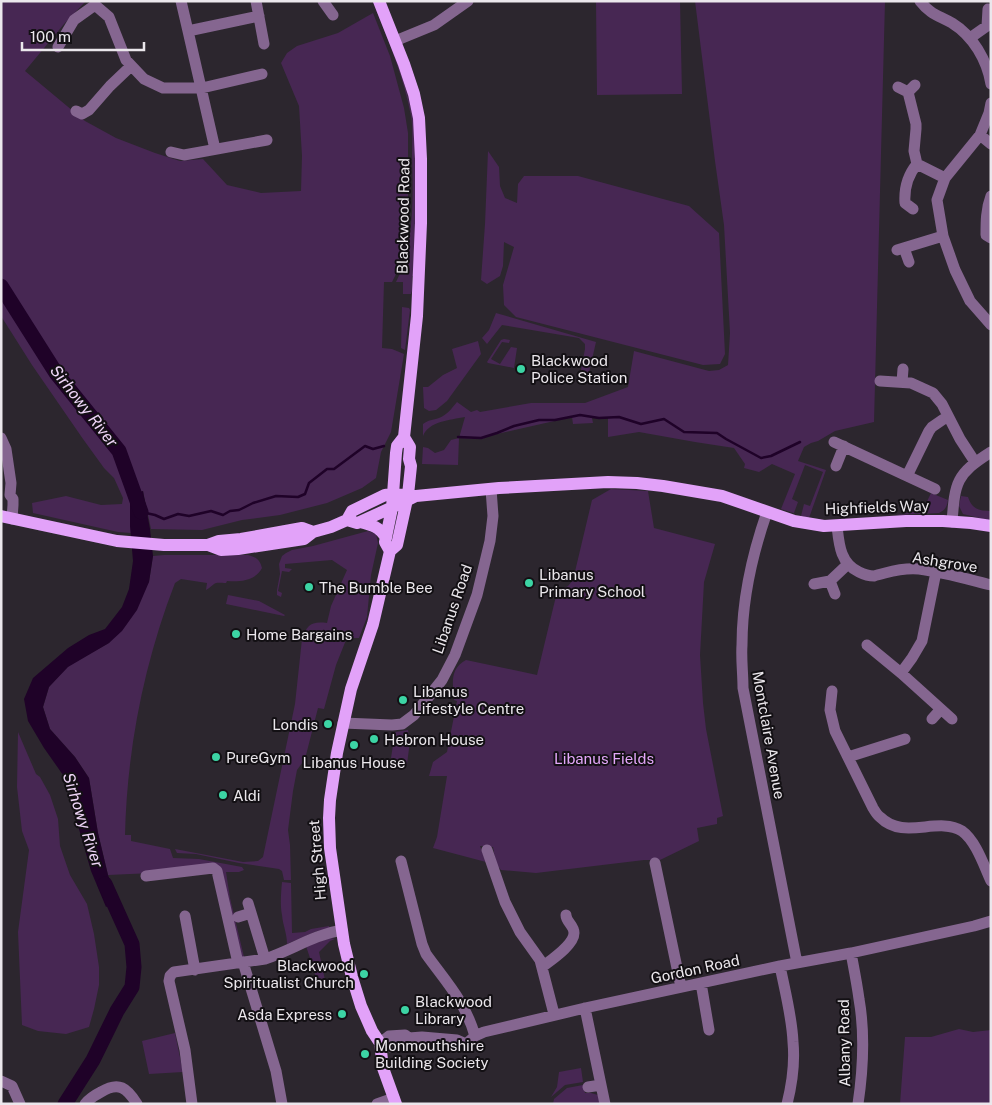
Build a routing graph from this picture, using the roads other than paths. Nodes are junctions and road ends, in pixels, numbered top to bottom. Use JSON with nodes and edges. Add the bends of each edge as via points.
{"nodes":[{"id":1,"x":182,"y":1,"type":"edge"},
{"id":2,"x":256,"y":1,"type":"edge"},
{"id":3,"x":323,"y":1,"type":"edge"},
{"id":4,"x":379,"y":1,"type":"edge"},
{"id":5,"x":468,"y":1,"type":"edge"},
{"id":6,"x":920,"y":1,"type":"edge"},
{"id":7,"x":988,"y":9,"type":"dead end"},
{"id":8,"x":333,"y":15,"type":"dead end"},
{"id":9,"x":258,"y":16,"type":"junction"},
{"id":10,"x":989,"y":27,"type":"edge"},
{"id":11,"x":188,"y":31,"type":"junction"},
{"id":12,"x":970,"y":38,"type":"junction"},
{"id":13,"x":395,"y":41,"type":"junction"},
{"id":14,"x":264,"y":44,"type":"dead end"},
{"id":15,"x":58,"y":47,"type":"dead end"},
{"id":16,"x":131,"y":66,"type":"junction"},
{"id":17,"x":262,"y":74,"type":"dead end"},
{"id":18,"x":991,"y":84,"type":"edge"},
{"id":19,"x":202,"y":88,"type":"junction"},
{"id":20,"x":907,"y":88,"type":"dead end"},
{"id":21,"x":991,"y":103,"type":"edge"},
{"id":22,"x":76,"y":111,"type":"dead end"},
{"id":23,"x":980,"y":135,"type":"junction"},
{"id":24,"x":280,"y":137,"type":"dead end"},
{"id":25,"x":991,"y":144,"type":"edge"},
{"id":26,"x":215,"y":149,"type":"junction"},
{"id":27,"x":170,"y":152,"type":"dead end"},
{"id":28,"x":916,"y":164,"type":"junction"},
{"id":29,"x":945,"y":178,"type":"junction"},
{"id":30,"x":991,"y":196,"type":"edge"},
{"id":31,"x":905,"y":207,"type":"dead end"},
{"id":32,"x":942,"y":236,"type":"junction"},
{"id":33,"x":991,"y":238,"type":"edge"},
{"id":34,"x":909,"y":262,"type":"dead end"},
{"id":35,"x":991,"y":325,"type":"edge"},
{"id":36,"x":903,"y":369,"type":"dead end"},
{"id":37,"x":880,"y":381,"type":"dead end"},
{"id":38,"x":902,"y":382,"type":"junction"},
{"id":39,"x":948,"y":416,"type":"junction"},
{"id":40,"x":404,"y":437,"type":"junction"},
{"id":41,"x":1,"y":438,"type":"edge"},
{"id":42,"x":991,"y":452,"type":"edge"},
{"id":43,"x":975,"y":462,"type":"junction"},
{"id":44,"x":836,"y":466,"type":"dead end"},
{"id":45,"x":907,"y":476,"type":"junction"},
{"id":46,"x":490,"y":489,"type":"junction"},
{"id":47,"x":935,"y":489,"type":"dead end"},
{"id":48,"x":400,"y":499,"type":"junction"},
{"id":49,"x":767,"y":512,"type":"junction"},
{"id":50,"x":5,"y":516,"type":"edge"},
{"id":51,"x":354,"y":521,"type":"junction"},
{"id":52,"x":952,"y":522,"type":"junction"},
{"id":53,"x":838,"y":526,"type":"junction"},
{"id":54,"x":991,"y":526,"type":"edge"},
{"id":55,"x":388,"y":544,"type":"junction"},
{"id":56,"x":848,"y":564,"type":"junction"},
{"id":57,"x":936,"y":572,"type":"junction"},
{"id":58,"x":830,"y":582,"type":"junction"},
{"id":59,"x":814,"y":584,"type":"dead end"},
{"id":60,"x":991,"y":585,"type":"edge"},
{"id":61,"x":836,"y":594,"type":"dead end"},
{"id":62,"x":866,"y":645,"type":"dead end"},
{"id":63,"x":901,"y":673,"type":"junction"},
{"id":64,"x":832,"y":691,"type":"dead end"},
{"id":65,"x":941,"y":708,"type":"junction"},
{"id":66,"x":932,"y":719,"type":"dead end"},
{"id":67,"x":952,"y":719,"type":"dead end"},
{"id":68,"x":343,"y":723,"type":"junction"},
{"id":69,"x":905,"y":739,"type":"dead end"},
{"id":70,"x":848,"y":757,"type":"junction"},
{"id":71,"x":487,"y":850,"type":"dead end"},
{"id":72,"x":401,"y":861,"type":"dead end"},
{"id":73,"x":655,"y":863,"type":"dead end"},
{"id":74,"x":146,"y":876,"type":"dead end"},
{"id":75,"x":991,"y":881,"type":"edge"},
{"id":76,"x":566,"y":915,"type":"dead end"},
{"id":77,"x":185,"y":916,"type":"dead end"},
{"id":78,"x":238,"y":917,"type":"dead end"},
{"id":79,"x":991,"y":920,"type":"edge"},
{"id":80,"x":342,"y":930,"type":"junction"},
{"id":81,"x":851,"y":953,"type":"junction"},
{"id":82,"x":265,"y":959,"type":"junction"},
{"id":83,"x":241,"y":962,"type":"junction"},
{"id":84,"x":797,"y":963,"type":"junction"},
{"id":85,"x":780,"y":966,"type":"junction"},
{"id":86,"x":542,"y":967,"type":"junction"},
{"id":87,"x":195,"y":970,"type":"junction"},
{"id":88,"x":701,"y":983,"type":"junction"},
{"id":89,"x":681,"y":987,"type":"junction"},
{"id":90,"x":585,"y":1008,"type":"junction"},
{"id":91,"x":554,"y":1014,"type":"junction"},
{"id":92,"x":709,"y":1030,"type":"dead end"},
{"id":93,"x":475,"y":1036,"type":"junction"},
{"id":94,"x":380,"y":1043,"type":"junction"},
{"id":95,"x":1,"y":1081,"type":"edge"},
{"id":96,"x":601,"y":1085,"type":"junction"},
{"id":97,"x":588,"y":1087,"type":"dead end"},
{"id":98,"x":395,"y":1101,"type":"edge"},
{"id":99,"x":20,"y":1104,"type":"edge"},
{"id":100,"x":86,"y":1104,"type":"edge"},
{"id":101,"x":137,"y":1104,"type":"edge"},
{"id":102,"x":192,"y":1104,"type":"edge"},
{"id":103,"x":282,"y":1104,"type":"edge"},
{"id":104,"x":377,"y":1104,"type":"edge"},
{"id":105,"x":606,"y":1104,"type":"edge"},
{"id":106,"x":787,"y":1104,"type":"edge"},
{"id":107,"x":858,"y":1104,"type":"edge"}],
"edges":[{"from":1,"to":11,"type":"street"},
{"from":2,"to":9,"type":"street"},
{"from":3,"to":8,"type":"street"},
{"from":4,"to":13,"type":"main road","name":"Blackwood Road"},
{"from":5,"to":13,"type":"street","via":[[434,25]]},
{"from":6,"to":12,"type":"street","via":[[927,10]]},
{"from":7,"to":10,"type":"street"},
{"from":9,"to":11,"type":"street"},
{"from":9,"to":14,"type":"street"},
{"from":10,"to":12,"type":"street"},
{"from":11,"to":19,"type":"street"},
{"from":12,"to":18,"type":"street","via":[[989,71]]},
{"from":13,"to":40,"type":"main road","name":"Blackwood Road","via":[[414,94],[421,159],[417,316]]},
{"from":15,"to":16,"type":"street","via":[[74,20],[95,5],[109,17]]},
{"from":16,"to":19,"type":"street","via":[[144,79],[163,88]]},
{"from":16,"to":22,"type":"street","via":[[89,110],[82,114]]},
{"from":17,"to":19,"type":"street"},
{"from":19,"to":26,"type":"street"},
{"from":20,"to":28,"type":"street","via":[[916,124]]},
{"from":21,"to":23,"type":"street"},
{"from":23,"to":25,"type":"street"},
{"from":23,"to":29,"type":"street"},
{"from":24,"to":26,"type":"street","via":[[268,143]]},
{"from":26,"to":27,"type":"street","via":[[184,155]]},
{"from":28,"to":29,"type":"street"},
{"from":28,"to":31,"type":"street","via":[[908,178]]},
{"from":29,"to":32,"type":"street","via":[[937,200]]},
{"from":30,"to":33,"type":"street","via":[[986,235]]},
{"from":32,"to":34,"type":"street","via":[[901,249]]},
{"from":32,"to":35,"type":"street","via":[[970,301]]},
{"from":36,"to":38,"type":"street"},
{"from":37,"to":38,"type":"street"},
{"from":38,"to":39,"type":"street","via":[[933,393]]},
{"from":39,"to":43,"type":"street"},
{"from":39,"to":45,"type":"street","via":[[929,431]]},
{"from":40,"to":48,"type":"main road","name":"Blackwood Road","via":[[397,446]]},
{"from":40,"to":48,"type":"main road","name":"Blackwood Road","via":[[410,447],[409,459],[403,464]]},
{"from":41,"to":50,"type":"street","via":[[6,449],[13,499]]},
{"from":42,"to":43,"type":"street"},
{"from":43,"to":52,"type":"street","via":[[958,481]]},
{"from":44,"to":45,"type":"street","via":[[839,444]]},
{"from":45,"to":47,"type":"street"},
{"from":46,"to":48,"type":"main road"},
{"from":46,"to":49,"type":"main road","name":"Highfields Way","via":[[637,483],[722,496]]},
{"from":46,"to":68,"type":"street","name":"Libanus Road","via":[[493,516],[484,569],[460,643],[442,680],[414,715],[402,724]]},
{"from":48,"to":51,"type":"main road","via":[[385,495],[352,511]]},
{"from":48,"to":55,"type":"main road","name":"High Street","via":[[397,546]]},
{"from":49,"to":53,"type":"main road","name":"Highfields Way","via":[[809,524]]},
{"from":49,"to":84,"type":"street","name":"Montclaire Avenue","via":[[757,540],[746,592],[742,646],[744,688]]},
{"from":50,"to":51,"type":"main road","via":[[117,541],[164,545],[208,545],[302,528],[313,532]]},
{"from":51,"to":55,"type":"main road","via":[[376,526]]},
{"from":52,"to":53,"type":"main road","name":"Highfields Way","via":[[906,521]]},
{"from":52,"to":54,"type":"main road","name":"Highfields Way"},
{"from":53,"to":56,"type":"street","via":[[840,549]]},
{"from":55,"to":68,"type":"main road","name":"High Street","via":[[373,624]]},
{"from":56,"to":57,"type":"street","name":"Ashgrove","via":[[869,576],[918,569]]},
{"from":56,"to":58,"type":"street"},
{"from":57,"to":60,"type":"street","name":"Ashgrove"},
{"from":57,"to":63,"type":"street","via":[[922,641]]},
{"from":58,"to":59,"type":"street"},
{"from":58,"to":61,"type":"street"},
{"from":62,"to":63,"type":"street","via":[[880,649]]},
{"from":63,"to":65,"type":"street"},
{"from":64,"to":70,"type":"street","via":[[832,720]]},
{"from":65,"to":66,"type":"street"},
{"from":65,"to":67,"type":"street"},
{"from":68,"to":80,"type":"main road","name":"High Street","via":[[329,818]]},
{"from":69,"to":70,"type":"street"},
{"from":70,"to":75,"type":"street","via":[[880,817],[908,829],[938,826],[962,832],[976,849]]},
{"from":71,"to":86,"type":"street","via":[[505,902]]},
{"from":72,"to":93,"type":"street","via":[[424,949],[457,994]]},
{"from":73,"to":89,"type":"street"},
{"from":74,"to":83,"type":"street","via":[[213,868],[217,871]]},
{"from":76,"to":86,"type":"street","via":[[574,932],[573,938]]},
{"from":77,"to":87,"type":"street"},
{"from":78,"to":82,"type":"street","via":[[250,908]]},
{"from":79,"to":81,"type":"street","name":"Gordon Road"},
{"from":80,"to":82,"type":"street","via":[[318,936]]},
{"from":80,"to":94,"type":"main road","name":"High Street","via":[[360,1003]]},
{"from":81,"to":84,"type":"street","name":"Gordon Road"},
{"from":81,"to":107,"type":"street","name":"Albany Road","via":[[862,1024]]},
{"from":82,"to":83,"type":"street"},
{"from":83,"to":87,"type":"street"},
{"from":83,"to":103,"type":"street","via":[[276,1071]]},
{"from":84,"to":85,"type":"street","name":"Gordon Road"},
{"from":85,"to":88,"type":"street","name":"Gordon Road"},
{"from":85,"to":106,"type":"street","via":[[794,1044]]},
{"from":86,"to":91,"type":"street"},
{"from":87,"to":102,"type":"street","via":[[174,972],[169,981],[185,1050]]},
{"from":88,"to":89,"type":"street","name":"Gordon Road"},
{"from":88,"to":92,"type":"street"},
{"from":89,"to":90,"type":"street","name":"Gordon Road"},
{"from":90,"to":91,"type":"street","name":"Gordon Road"},
{"from":90,"to":96,"type":"street"},
{"from":91,"to":93,"type":"street","name":"Gordon Road"},
{"from":93,"to":94,"type":"street","name":"Gordon Road","via":[[466,1044],[457,1040],[422,1037],[409,1038],[390,1047]]},
{"from":94,"to":98,"type":"main road","name":"High Street","via":[[383,1068]]},
{"from":95,"to":99,"type":"street","via":[[12,1086]]},
{"from":96,"to":97,"type":"street"},
{"from":96,"to":105,"type":"street"},
{"from":98,"to":104,"type":"street"},
{"from":100,"to":101,"type":"street","via":[[89,1098],[116,1086],[130,1093]]}]}
